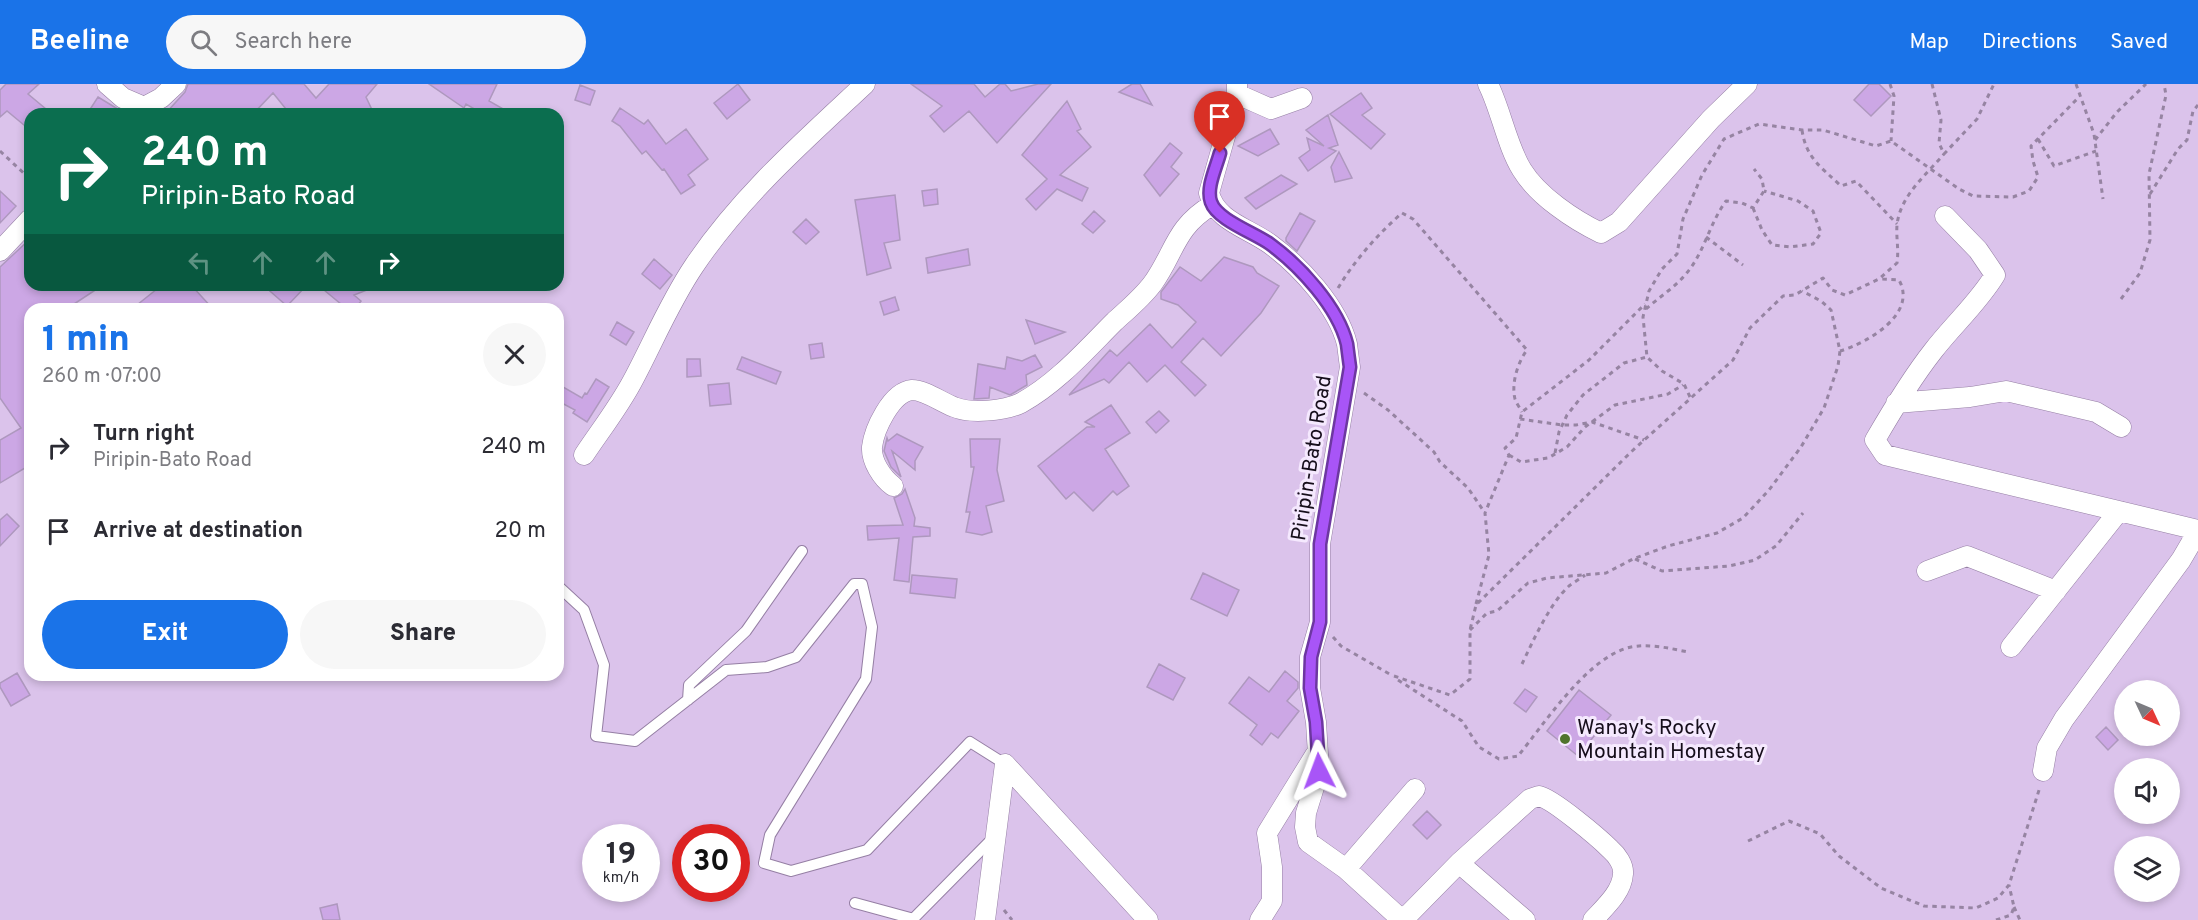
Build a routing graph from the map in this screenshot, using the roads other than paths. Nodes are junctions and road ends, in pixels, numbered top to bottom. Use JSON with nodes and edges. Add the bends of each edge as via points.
{"nodes":[{"id":1,"x":107,"y":84,"type":"edge"},
{"id":2,"x":176,"y":84,"type":"edge"},
{"id":3,"x":865,"y":84,"type":"edge"},
{"id":4,"x":1488,"y":84,"type":"edge"},
{"id":5,"x":1747,"y":84,"type":"edge"},
{"id":6,"x":1237,"y":89,"type":"edge"},
{"id":7,"x":1302,"y":98,"type":"dead end"},
{"id":8,"x":1212,"y":205,"type":"junction"},
{"id":9,"x":1945,"y":216,"type":"dead end"},
{"id":10,"x":24,"y":225,"type":"edge"},
{"id":11,"x":0,"y":251,"type":"edge"},
{"id":12,"x":1896,"y":403,"type":"junction"},
{"id":13,"x":2121,"y":427,"type":"dead end"},
{"id":14,"x":584,"y":454,"type":"dead end"},
{"id":15,"x":893,"y":486,"type":"dead end"},
{"id":16,"x":2119,"y":511,"type":"junction"},
{"id":17,"x":2198,"y":531,"type":"edge"},
{"id":18,"x":802,"y":551,"type":"dead end"},
{"id":19,"x":1927,"y":571,"type":"dead end"},
{"id":20,"x":2056,"y":591,"type":"junction"},
{"id":21,"x":564,"y":592,"type":"edge"},
{"id":22,"x":2011,"y":647,"type":"dead end"},
{"id":23,"x":688,"y":700,"type":"junction"},
{"id":24,"x":1318,"y":750,"type":"junction"},
{"id":25,"x":1005,"y":764,"type":"junction"},
{"id":26,"x":2043,"y":771,"type":"road end"},
{"id":27,"x":1415,"y":789,"type":"dead end"},
{"id":28,"x":996,"y":834,"type":"junction"},
{"id":29,"x":1459,"y":863,"type":"junction"},
{"id":30,"x":1346,"y":869,"type":"junction"},
{"id":31,"x":855,"y":903,"type":"dead end"},
{"id":32,"x":1137,"y":916,"type":"edge"},
{"id":33,"x":913,"y":919,"type":"edge"},
{"id":34,"x":985,"y":920,"type":"edge"},
{"id":35,"x":1260,"y":920,"type":"edge"},
{"id":36,"x":1402,"y":920,"type":"edge"},
{"id":37,"x":1525,"y":920,"type":"edge"},
{"id":38,"x":1593,"y":920,"type":"edge"}],
"edges":[{"from":1,"to":2,"type":"street","via":[[123,98],[144,107]]},
{"from":3,"to":14,"type":"street","via":[[777,166],[716,236],[669,306],[630,385]]},
{"from":4,"to":5,"type":"street","via":[[1522,170],[1581,224],[1601,233],[1619,222]]},
{"from":6,"to":7,"type":"street","via":[[1271,109]]},
{"from":6,"to":8,"type":"street","via":[[1209,193]]},
{"from":8,"to":15,"type":"street","via":[[1187,224],[1146,293],[1066,369],[1019,404],[1001,409],[956,409],[909,390],[897,398],[879,422],[872,450],[884,480]]},
{"from":8,"to":24,"type":"street","name":"Piripin-Bato Road","via":[[1270,244],[1299,270],[1329,304],[1347,344],[1350,367],[1320,544],[1320,622],[1311,657]]},
{"from":9,"to":12,"type":"street","via":[[1978,250],[1995,275]]},
{"from":10,"to":11,"type":"street"},
{"from":12,"to":13,"type":"street","via":[[2006,391],[2096,412]]},
{"from":12,"to":16,"type":"street","via":[[1875,440],[1886,455]]},
{"from":16,"to":17,"type":"street"},
{"from":16,"to":20,"type":"street"},
{"from":17,"to":26,"type":"street","via":[[2181,561],[2064,719],[2048,748]]},
{"from":18,"to":23,"type":"lane","via":[[746,631],[689,685]]},
{"from":19,"to":20,"type":"street","via":[[1967,556]]},
{"from":20,"to":22,"type":"street"},
{"from":21,"to":23,"type":"lane","via":[[584,610],[604,665],[596,736],[635,741]]},
{"from":23,"to":25,"type":"lane","via":[[726,670],[767,667],[796,657],[854,584],[862,584],[872,627],[866,679],[770,835],[764,863],[791,871],[867,850],[970,742]]},
{"from":24,"to":30,"type":"street","name":"Piripin-Bato Road","via":[[1319,771],[1306,813],[1308,842]]},
{"from":24,"to":35,"type":"street","via":[[1267,833],[1272,901]]},
{"from":25,"to":28,"type":"street"},
{"from":25,"to":32,"type":"street"},
{"from":27,"to":30,"type":"street"},
{"from":28,"to":33,"type":"lane"},
{"from":28,"to":34,"type":"street"},
{"from":29,"to":36,"type":"street"},
{"from":29,"to":37,"type":"street"},
{"from":29,"to":38,"type":"street","via":[[1530,799],[1545,797],[1611,850],[1622,866],[1617,893]]},
{"from":30,"to":36,"type":"street"},
{"from":31,"to":33,"type":"lane"}]}
